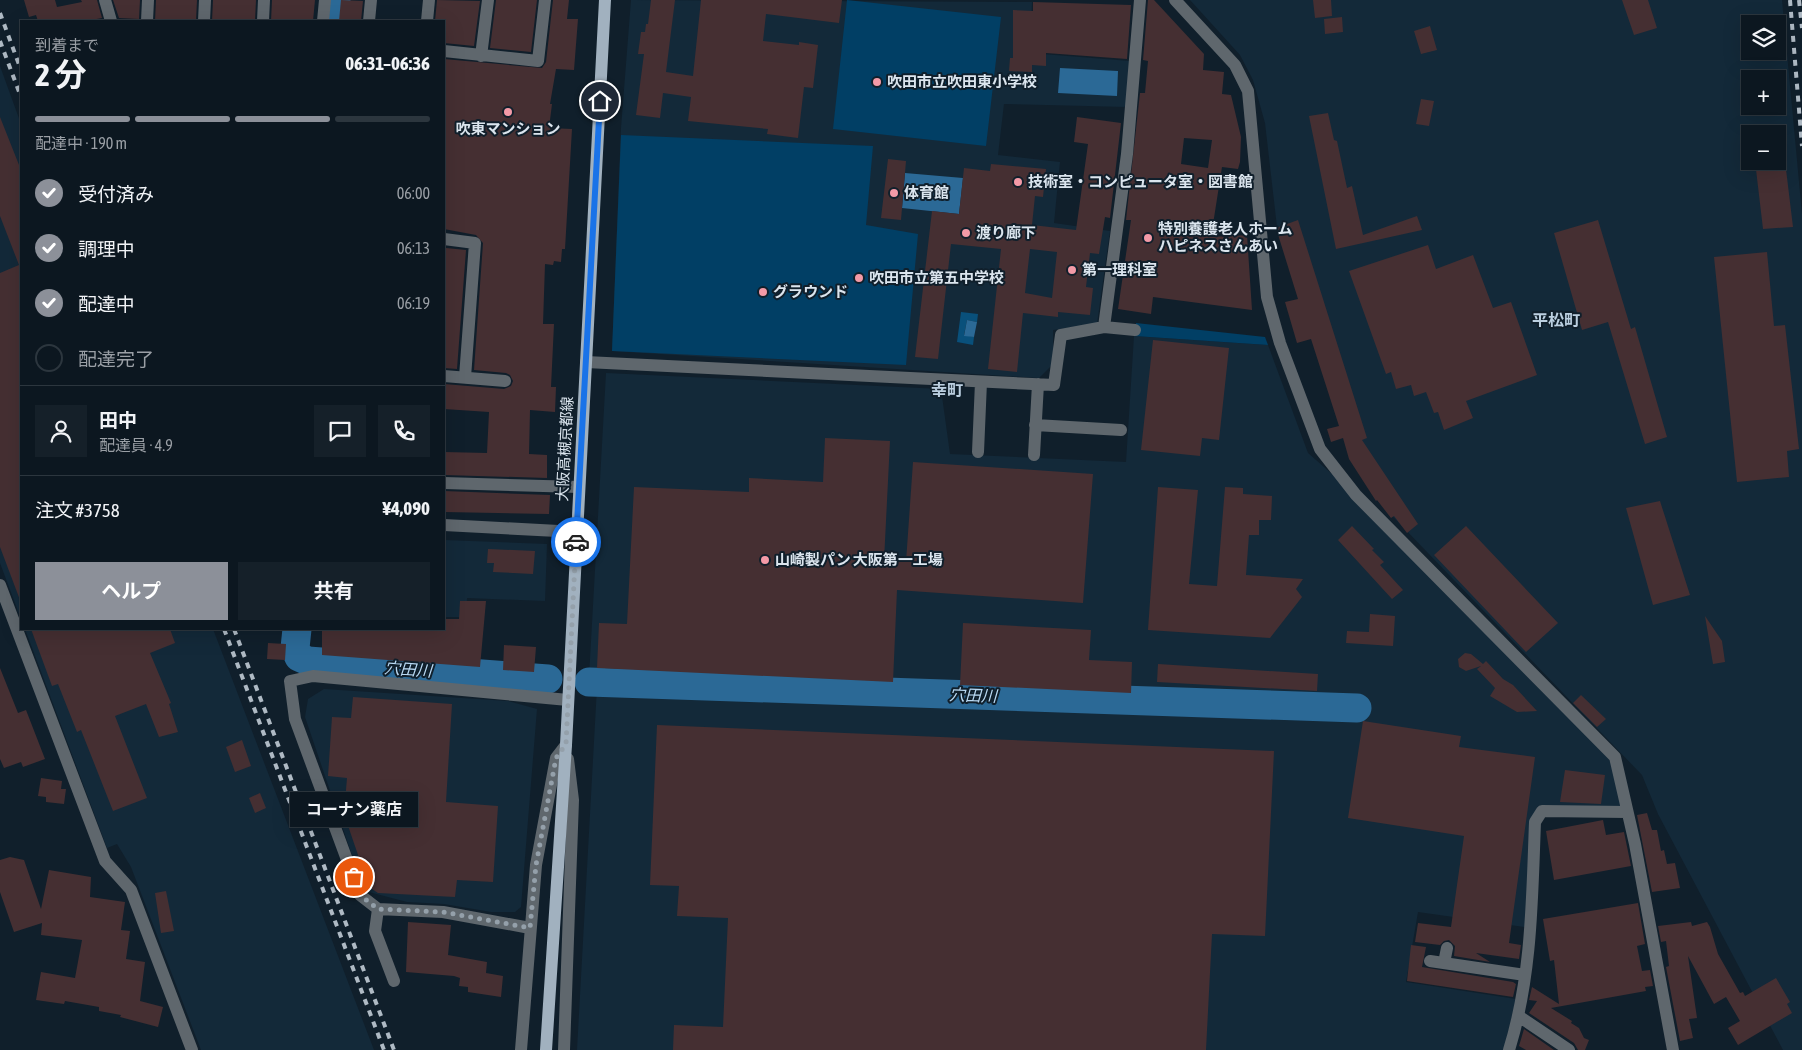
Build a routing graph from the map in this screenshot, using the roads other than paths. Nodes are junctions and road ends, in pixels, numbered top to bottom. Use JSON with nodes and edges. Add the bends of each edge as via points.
{"nodes":[{"id":1,"x":105,"y":0,"type":"edge"},
{"id":2,"x":148,"y":0,"type":"edge"},
{"id":3,"x":206,"y":0,"type":"edge"},
{"id":4,"x":264,"y":0,"type":"edge"},
{"id":5,"x":324,"y":0,"type":"edge"},
{"id":6,"x":371,"y":0,"type":"edge"},
{"id":7,"x":430,"y":0,"type":"edge"},
{"id":8,"x":488,"y":0,"type":"edge"},
{"id":9,"x":545,"y":0,"type":"edge"},
{"id":10,"x":605,"y":0,"type":"edge"},
{"id":11,"x":1135,"y":0,"type":"edge"},
{"id":12,"x":1140,"y":0,"type":"edge"},
{"id":13,"x":1175,"y":0,"type":"edge"},
{"id":14,"x":110,"y":20,"type":"edge"},
{"id":15,"x":147,"y":20,"type":"edge"},
{"id":16,"x":204,"y":20,"type":"edge"},
{"id":17,"x":263,"y":20,"type":"edge"},
{"id":18,"x":323,"y":20,"type":"edge"},
{"id":19,"x":369,"y":20,"type":"edge"},
{"id":20,"x":427,"y":20,"type":"edge"},
{"id":21,"x":445,"y":51,"type":"edge"},
{"id":22,"x":481,"y":56,"type":"junction"},
{"id":23,"x":445,"y":239,"type":"edge"},
{"id":24,"x":1104,"y":327,"type":"junction"},
{"id":25,"x":1135,"y":330,"type":"dead end"},
{"id":26,"x":586,"y":362,"type":"junction"},
{"id":27,"x":445,"y":376,"type":"edge"},
{"id":28,"x":465,"y":377,"type":"junction"},
{"id":29,"x":505,"y":381,"type":"dead end"},
{"id":30,"x":981,"y":382,"type":"junction"},
{"id":31,"x":1038,"y":384,"type":"junction"},
{"id":32,"x":1035,"y":425,"type":"junction"},
{"id":33,"x":1121,"y":430,"type":"dead end"},
{"id":34,"x":978,"y":452,"type":"dead end"},
{"id":35,"x":1034,"y":455,"type":"dead end"},
{"id":36,"x":445,"y":483,"type":"edge"},
{"id":37,"x":580,"y":487,"type":"junction"},
{"id":38,"x":445,"y":525,"type":"edge"},
{"id":39,"x":577,"y":532,"type":"junction"},
{"id":40,"x":0,"y":585,"type":"edge"},
{"id":41,"x":568,"y":700,"type":"junction"},
{"id":42,"x":566,"y":744,"type":"junction"},
{"id":43,"x":1627,"y":812,"type":"junction"},
{"id":44,"x":378,"y":909,"type":"junction"},
{"id":45,"x":530,"y":928,"type":"junction"},
{"id":46,"x":1447,"y":948,"type":"dead end"},
{"id":47,"x":1430,"y":961,"type":"dead end"},
{"id":48,"x":1444,"y":963,"type":"junction"},
{"id":49,"x":1525,"y":975,"type":"junction"},
{"id":50,"x":394,"y":981,"type":"dead end"},
{"id":51,"x":1520,"y":1017,"type":"junction"},
{"id":52,"x":192,"y":1050,"type":"edge"},
{"id":53,"x":521,"y":1050,"type":"edge"},
{"id":54,"x":546,"y":1050,"type":"edge"},
{"id":55,"x":564,"y":1050,"type":"edge"},
{"id":56,"x":1510,"y":1050,"type":"edge"},
{"id":57,"x":1569,"y":1050,"type":"edge"},
{"id":58,"x":1673,"y":1050,"type":"edge"}],
"edges":[{"from":1,"to":14,"type":"street"},
{"from":2,"to":15,"type":"street"},
{"from":3,"to":16,"type":"street"},
{"from":4,"to":17,"type":"street"},
{"from":5,"to":18,"type":"street"},
{"from":6,"to":19,"type":"street"},
{"from":7,"to":20,"type":"street"},
{"from":8,"to":22,"type":"street"},
{"from":9,"to":22,"type":"street","via":[[538,61]]},
{"from":10,"to":26,"type":"main road","name":"大阪高槻京都線"},
{"from":11,"to":12,"type":"street"},
{"from":12,"to":24,"type":"street","via":[[1127,154]]},
{"from":13,"to":43,"type":"street","via":[[1235,65],[1248,91],[1267,297],[1280,342],[1320,449],[1356,495],[1615,757]]},
{"from":21,"to":22,"type":"street"},
{"from":23,"to":28,"type":"street","via":[[475,243]]},
{"from":24,"to":25,"type":"street"},
{"from":24,"to":31,"type":"street","via":[[1061,335],[1054,385]]},
{"from":26,"to":30,"type":"street"},
{"from":26,"to":37,"type":"main road","name":"大阪高槻京都線"},
{"from":27,"to":28,"type":"street"},
{"from":28,"to":29,"type":"street"},
{"from":30,"to":31,"type":"street"},
{"from":30,"to":34,"type":"street"},
{"from":31,"to":32,"type":"street"},
{"from":32,"to":33,"type":"street"},
{"from":32,"to":35,"type":"street"},
{"from":36,"to":37,"type":"street"},
{"from":37,"to":39,"type":"main road","name":"大阪高槻京都線"},
{"from":38,"to":39,"type":"street"},
{"from":39,"to":41,"type":"main road","name":"大阪高槻京都線"},
{"from":40,"to":52,"type":"street","via":[[105,861],[131,890]]},
{"from":41,"to":42,"type":"main road","name":"大阪高槻京都線"},
{"from":41,"to":44,"type":"street","via":[[313,676],[290,681],[295,719],[360,895]]},
{"from":42,"to":45,"type":"street","via":[[556,758],[536,865]]},
{"from":42,"to":54,"type":"main road","name":"大阪高槻京都線"},
{"from":42,"to":55,"type":"street","via":[[573,800]]},
{"from":43,"to":49,"type":"street","via":[[1542,811],[1535,822],[1531,928]]},
{"from":43,"to":58,"type":"street"},
{"from":44,"to":45,"type":"street","via":[[443,912]]},
{"from":44,"to":50,"type":"street","via":[[375,931]]},
{"from":45,"to":53,"type":"street"},
{"from":46,"to":48,"type":"street"},
{"from":47,"to":48,"type":"street"},
{"from":48,"to":49,"type":"street"},
{"from":49,"to":51,"type":"street"},
{"from":51,"to":56,"type":"street"},
{"from":51,"to":57,"type":"street"}]}
